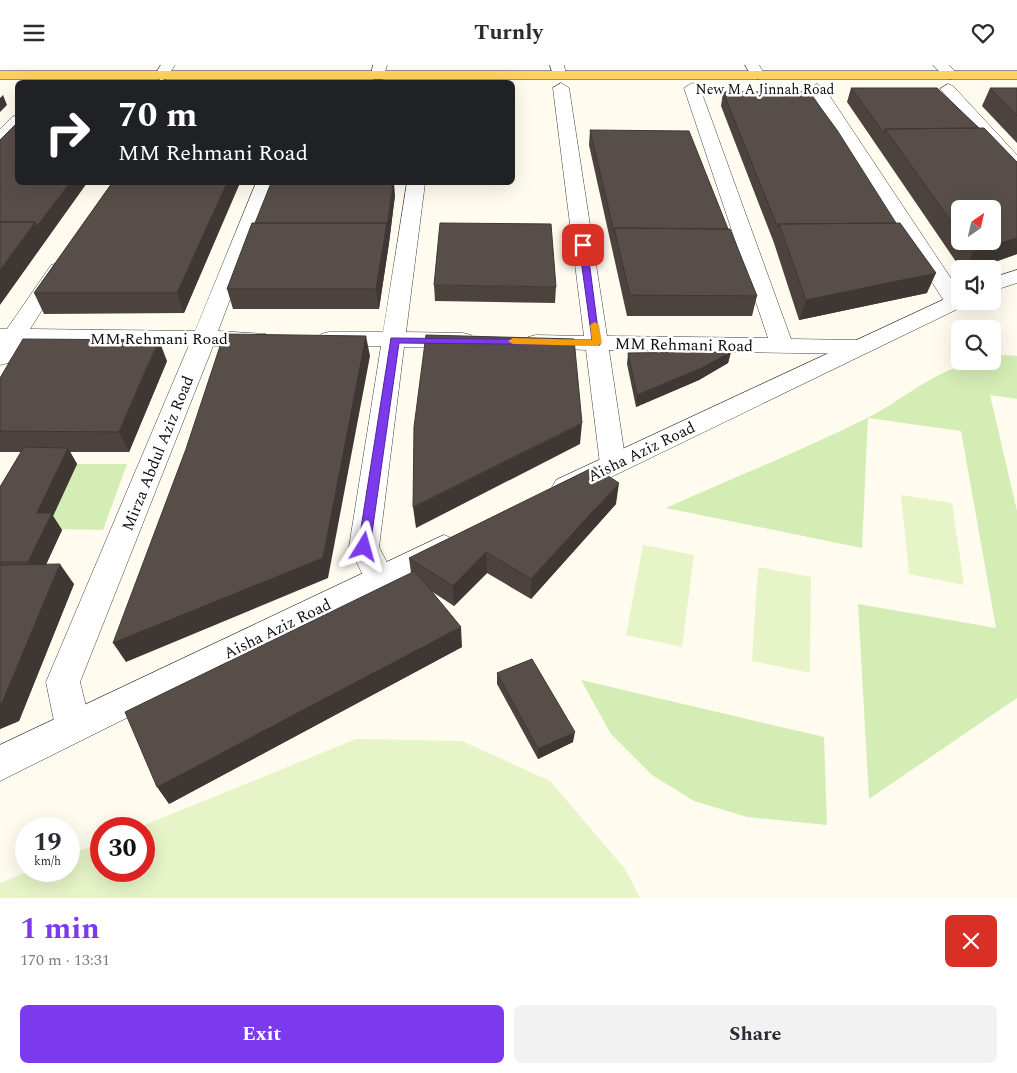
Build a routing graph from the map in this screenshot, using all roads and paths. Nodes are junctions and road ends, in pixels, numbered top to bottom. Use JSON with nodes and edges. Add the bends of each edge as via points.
{"nodes":[{"id":1,"x":165,"y":70,"type":"edge"},
{"id":2,"x":755,"y":70,"type":"edge"},
{"id":3,"x":379,"y":71,"type":"edge"},
{"id":4,"x":0,"y":75,"type":"edge"},
{"id":5,"x":1017,"y":75,"type":"edge"},
{"id":6,"x":559,"y":76,"type":"edge"},
{"id":7,"x":946,"y":77,"type":"edge"},
{"id":8,"x":515,"y":87,"type":"edge"},
{"id":9,"x":0,"y":88,"type":"edge"},
{"id":10,"x":15,"y":88,"type":"edge"},
{"id":11,"x":692,"y":88,"type":"junction"},
{"id":12,"x":817,"y":89,"type":"junction"},
{"id":13,"x":1017,"y":90,"type":"edge"},
{"id":14,"x":15,"y":123,"type":"edge"},
{"id":15,"x":0,"y":139,"type":"edge"},
{"id":16,"x":1017,"y":166,"type":"edge"},
{"id":17,"x":264,"y":185,"type":"edge"},
{"id":18,"x":416,"y":185,"type":"edge"},
{"id":19,"x":66,"y":255,"type":"edge"},
{"id":20,"x":1017,"y":276,"type":"edge"},
{"id":21,"x":1001,"y":282,"type":"edge"},
{"id":22,"x":951,"y":290,"type":"edge"},
{"id":23,"x":951,"y":303,"type":"edge"},
{"id":24,"x":7,"y":336,"type":"edge"},
{"id":25,"x":204,"y":338,"type":"junction"},
{"id":26,"x":280,"y":339,"type":"edge"},
{"id":27,"x":309,"y":339,"type":"edge"},
{"id":28,"x":394,"y":340,"type":"junction"},
{"id":29,"x":488,"y":341,"type":"edge"},
{"id":30,"x":518,"y":341,"type":"edge"},
{"id":31,"x":597,"y":343,"type":"junction"},
{"id":32,"x":782,"y":346,"type":"junction"},
{"id":33,"x":858,"y":347,"type":"junction"},
{"id":34,"x":0,"y":358,"type":"edge"},
{"id":35,"x":613,"y":465,"type":"junction"},
{"id":36,"x":541,"y":499,"type":"edge"},
{"id":37,"x":470,"y":534,"type":"edge"},
{"id":38,"x":380,"y":578,"type":"junction"},
{"id":39,"x":73,"y":726,"type":"junction"},
{"id":40,"x":0,"y":763,"type":"edge"}],
"edges":[{"from":1,"to":3,"type":"main road","name":"New M A Jinnah Road"},
{"from":1,"to":4,"type":"main road","name":"New M A Jinnah Road"},
{"from":2,"to":6,"type":"main road","name":"New M A Jinnah Road"},
{"from":2,"to":7,"type":"main road","name":"New M A Jinnah Road"},
{"from":3,"to":6,"type":"main road","name":"New M A Jinnah Road"},
{"from":5,"to":7,"type":"main road","name":"New M A Jinnah Road"},
{"from":6,"to":8,"type":"main road","name":"New M A Jinnah Road"},
{"from":6,"to":11,"type":"main road","name":"New M A Jinnah Road"},
{"from":6,"to":31,"type":"street"},
{"from":7,"to":12,"type":"main road","name":"New M A Jinnah Road"},
{"from":7,"to":13,"type":"main road","name":"New M A Jinnah Road"},
{"from":7,"to":16,"type":"street"},
{"from":9,"to":10,"type":"main road"},
{"from":11,"to":12,"type":"main road","name":"New M A Jinnah Road"},
{"from":11,"to":32,"type":"street"},
{"from":12,"to":22,"type":"street"},
{"from":14,"to":15,"type":"street"},
{"from":17,"to":25,"type":"street","name":"Mirza Abdul Aziz Road"},
{"from":18,"to":28,"type":"street"},
{"from":19,"to":24,"type":"street"},
{"from":20,"to":21,"type":"street"},
{"from":23,"to":33,"type":"street","name":"Aisha Aziz Road"},
{"from":24,"to":25,"type":"street","name":"MM Rehmani Road"},
{"from":24,"to":34,"type":"street"},
{"from":25,"to":26,"type":"street","name":"MM Rehmani Road"},
{"from":25,"to":39,"type":"street","name":"Mirza Abdul Aziz Road","via":[[63,682]]},
{"from":27,"to":28,"type":"street"},
{"from":28,"to":29,"type":"street"},
{"from":28,"to":38,"type":"street","via":[[364,547]]},
{"from":30,"to":31,"type":"street","name":"MM Rehmani Road"},
{"from":31,"to":32,"type":"street","name":"MM Rehmani Road"},
{"from":31,"to":35,"type":"street"},
{"from":32,"to":33,"type":"street","name":"MM Rehmani Road"},
{"from":33,"to":35,"type":"street","name":"Aisha Aziz Road"},
{"from":35,"to":36,"type":"street","name":"Aisha Aziz Road"},
{"from":37,"to":38,"type":"street","name":"Aisha Aziz Road"},
{"from":38,"to":39,"type":"street","name":"Aisha Aziz Road"},
{"from":39,"to":40,"type":"street","name":"Aisha Aziz Road"}]}
